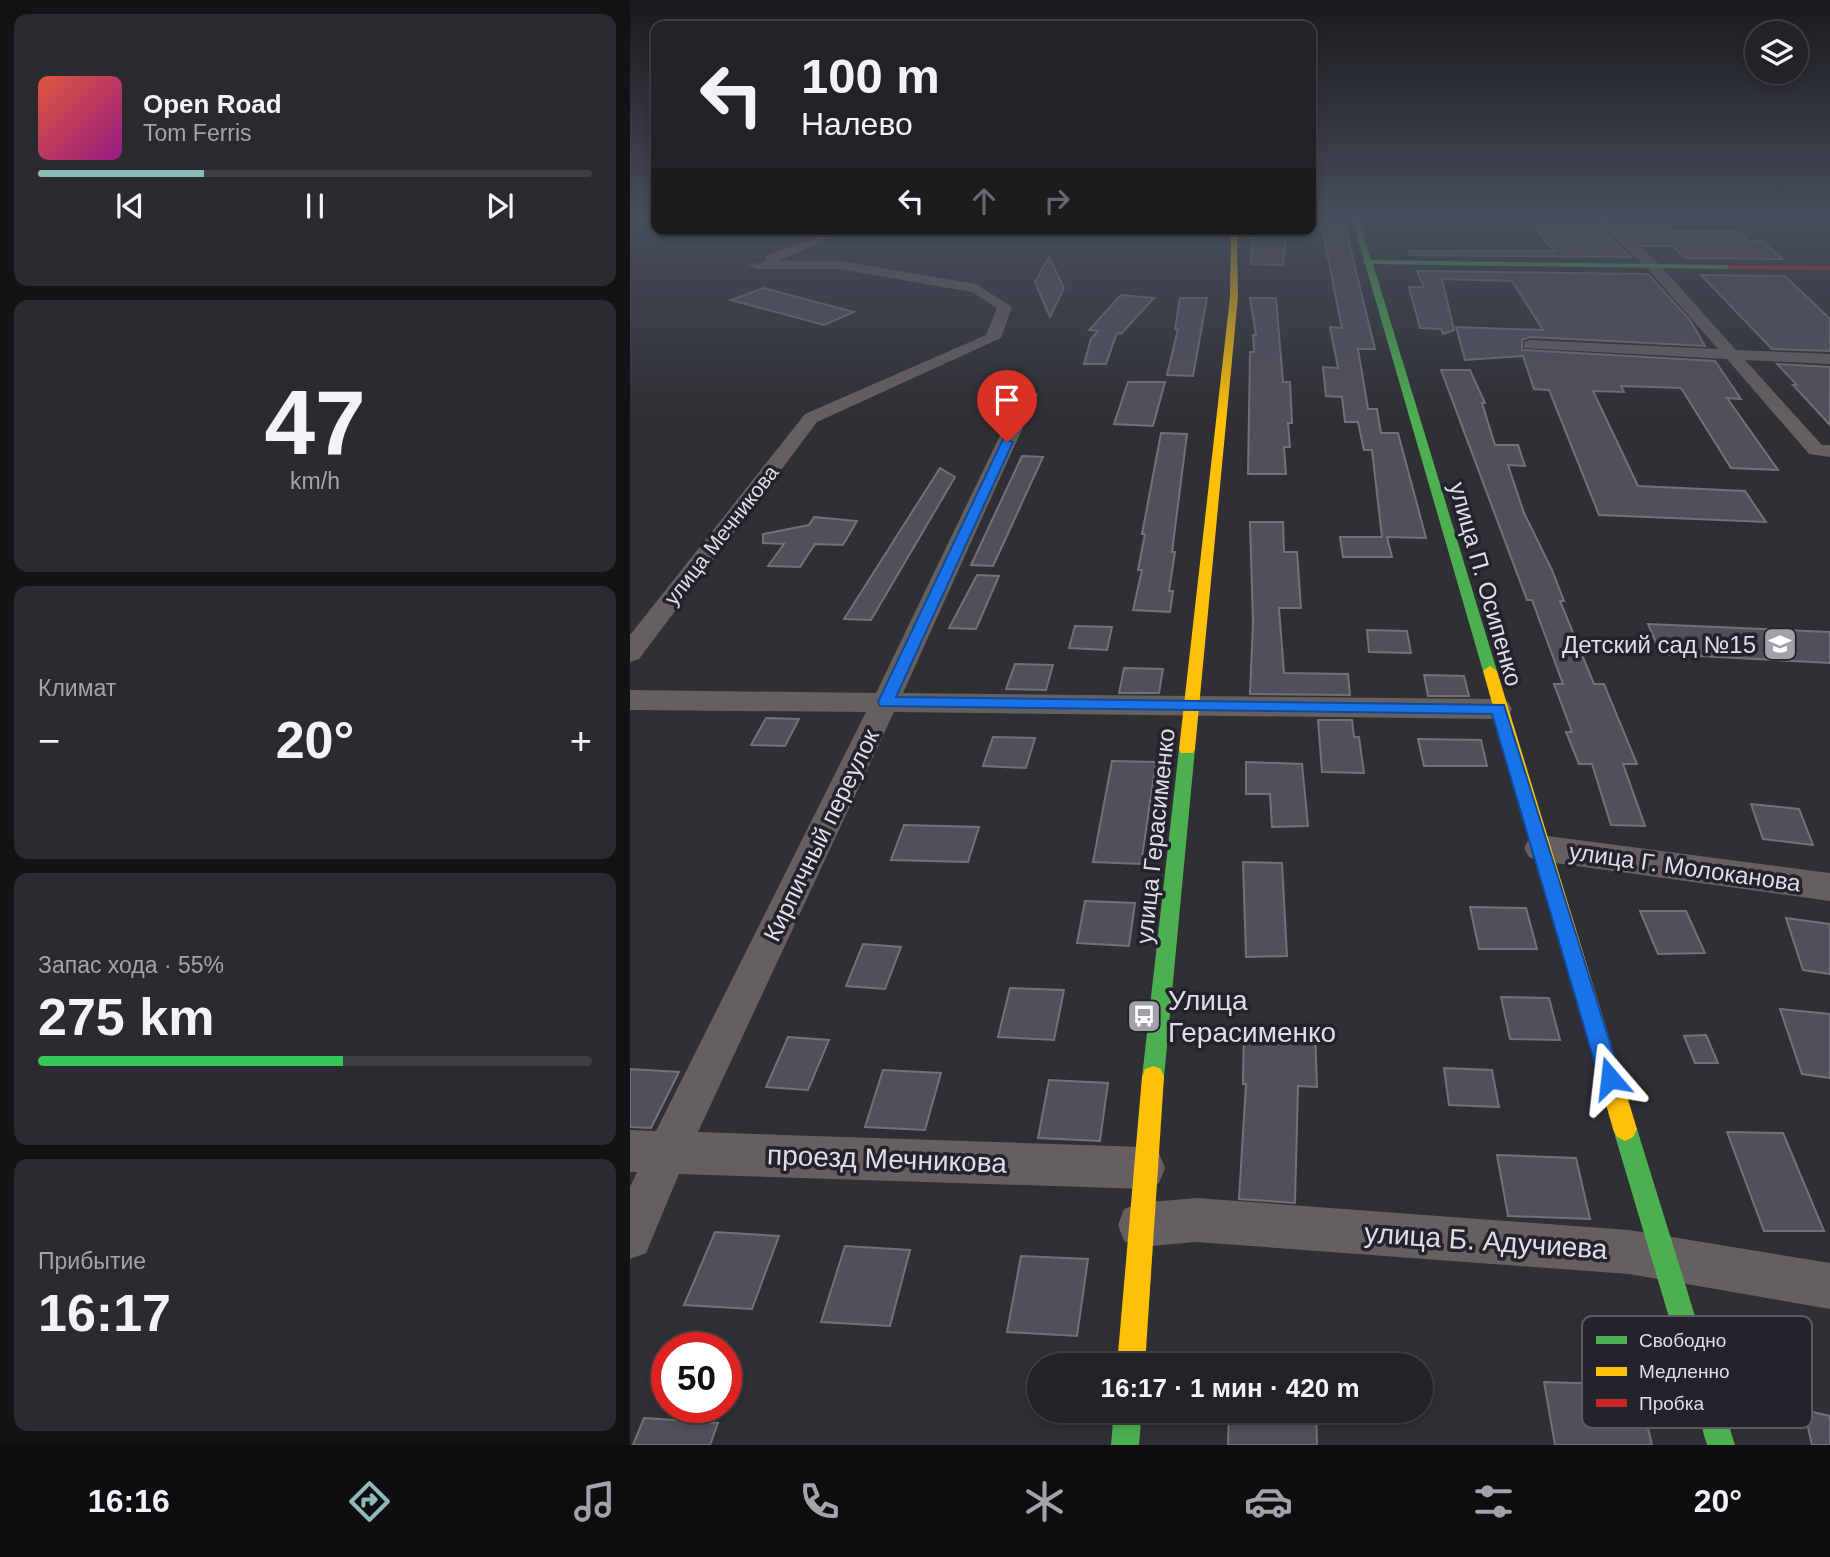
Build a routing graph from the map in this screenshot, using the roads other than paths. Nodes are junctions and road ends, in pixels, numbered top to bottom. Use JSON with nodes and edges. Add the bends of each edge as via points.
{"nodes":[{"id":1,"x":961,"y":285,"type":"edge"},
{"id":2,"x":1234,"y":285,"type":"edge"},
{"id":3,"x":1373,"y":285,"type":"edge"},
{"id":4,"x":1670,"y":285,"type":"edge"},
{"id":5,"x":1530,"y":345,"type":"dead end"},
{"id":6,"x":1731,"y":353,"type":"junction"},
{"id":7,"x":1830,"y":359,"type":"edge"},
{"id":8,"x":1029,"y":394,"type":"dead end"},
{"id":9,"x":1830,"y":451,"type":"edge"},
{"id":10,"x":630,"y":653,"type":"edge"},
{"id":11,"x":630,"y":700,"type":"edge"},
{"id":12,"x":886,"y":702,"type":"junction"},
{"id":13,"x":1192,"y":704,"type":"junction"},
{"id":14,"x":1498,"y":709,"type":"junction"},
{"id":15,"x":1540,"y":848,"type":"junction"},
{"id":16,"x":1830,"y":887,"type":"edge"},
{"id":17,"x":649,"y":1151,"type":"edge"},
{"id":18,"x":1144,"y":1168,"type":"junction"},
{"id":19,"x":1140,"y":1225,"type":"junction"},
{"id":20,"x":630,"y":1237,"type":"edge"},
{"id":21,"x":1665,"y":1257,"type":"junction"},
{"id":22,"x":1830,"y":1286,"type":"edge"},
{"id":23,"x":1683,"y":1316,"type":"edge"},
{"id":24,"x":1132,"y":1353,"type":"edge"},
{"id":25,"x":1127,"y":1423,"type":"edge"},
{"id":26,"x":1716,"y":1428,"type":"edge"},
{"id":27,"x":1125,"y":1445,"type":"edge"},
{"id":28,"x":1721,"y":1445,"type":"edge"}],
"edges":[{"from":1,"to":10,"type":"street","name":"улица Мечникова","via":[[976,288],[1005,307],[993,338],[811,418]]},
{"from":2,"to":13,"type":"main road","name":"улица Герасименко"},
{"from":3,"to":14,"type":"main road","name":"улица П. Осипенко"},
{"from":4,"to":6,"type":"street"},
{"from":5,"to":6,"type":"street"},
{"from":6,"to":7,"type":"street"},
{"from":6,"to":9,"type":"street","via":[[1816,450]]},
{"from":8,"to":12,"type":"street","name":"Кирпичный переулок"},
{"from":11,"to":12,"type":"street"},
{"from":12,"to":13,"type":"street"},
{"from":12,"to":17,"type":"street","name":"Кирпичный переулок"},
{"from":13,"to":14,"type":"street"},
{"from":13,"to":18,"type":"main road","name":"улица Герасименко"},
{"from":14,"to":15,"type":"main road","name":"улица П. Осипенко"},
{"from":15,"to":16,"type":"street","name":"улица Г. Молоканова"},
{"from":15,"to":21,"type":"main road","name":"улица П. Осипенко"},
{"from":17,"to":18,"type":"street","name":"проезд Мечникова"},
{"from":17,"to":20,"type":"street","name":"Кирпичный переулок"},
{"from":18,"to":19,"type":"main road","name":"улица Герасименко"},
{"from":19,"to":21,"type":"street","name":"улица Б. Адучиева","via":[[1196,1220]]},
{"from":19,"to":24,"type":"main road","name":"улица Герасименко"},
{"from":21,"to":22,"type":"street","name":"улица Б. Адучиева"},
{"from":21,"to":23,"type":"main road","name":"улица П. Осипенко"},
{"from":25,"to":27,"type":"main road"},
{"from":26,"to":28,"type":"main road","name":"улица П. Осипенко"}]}
